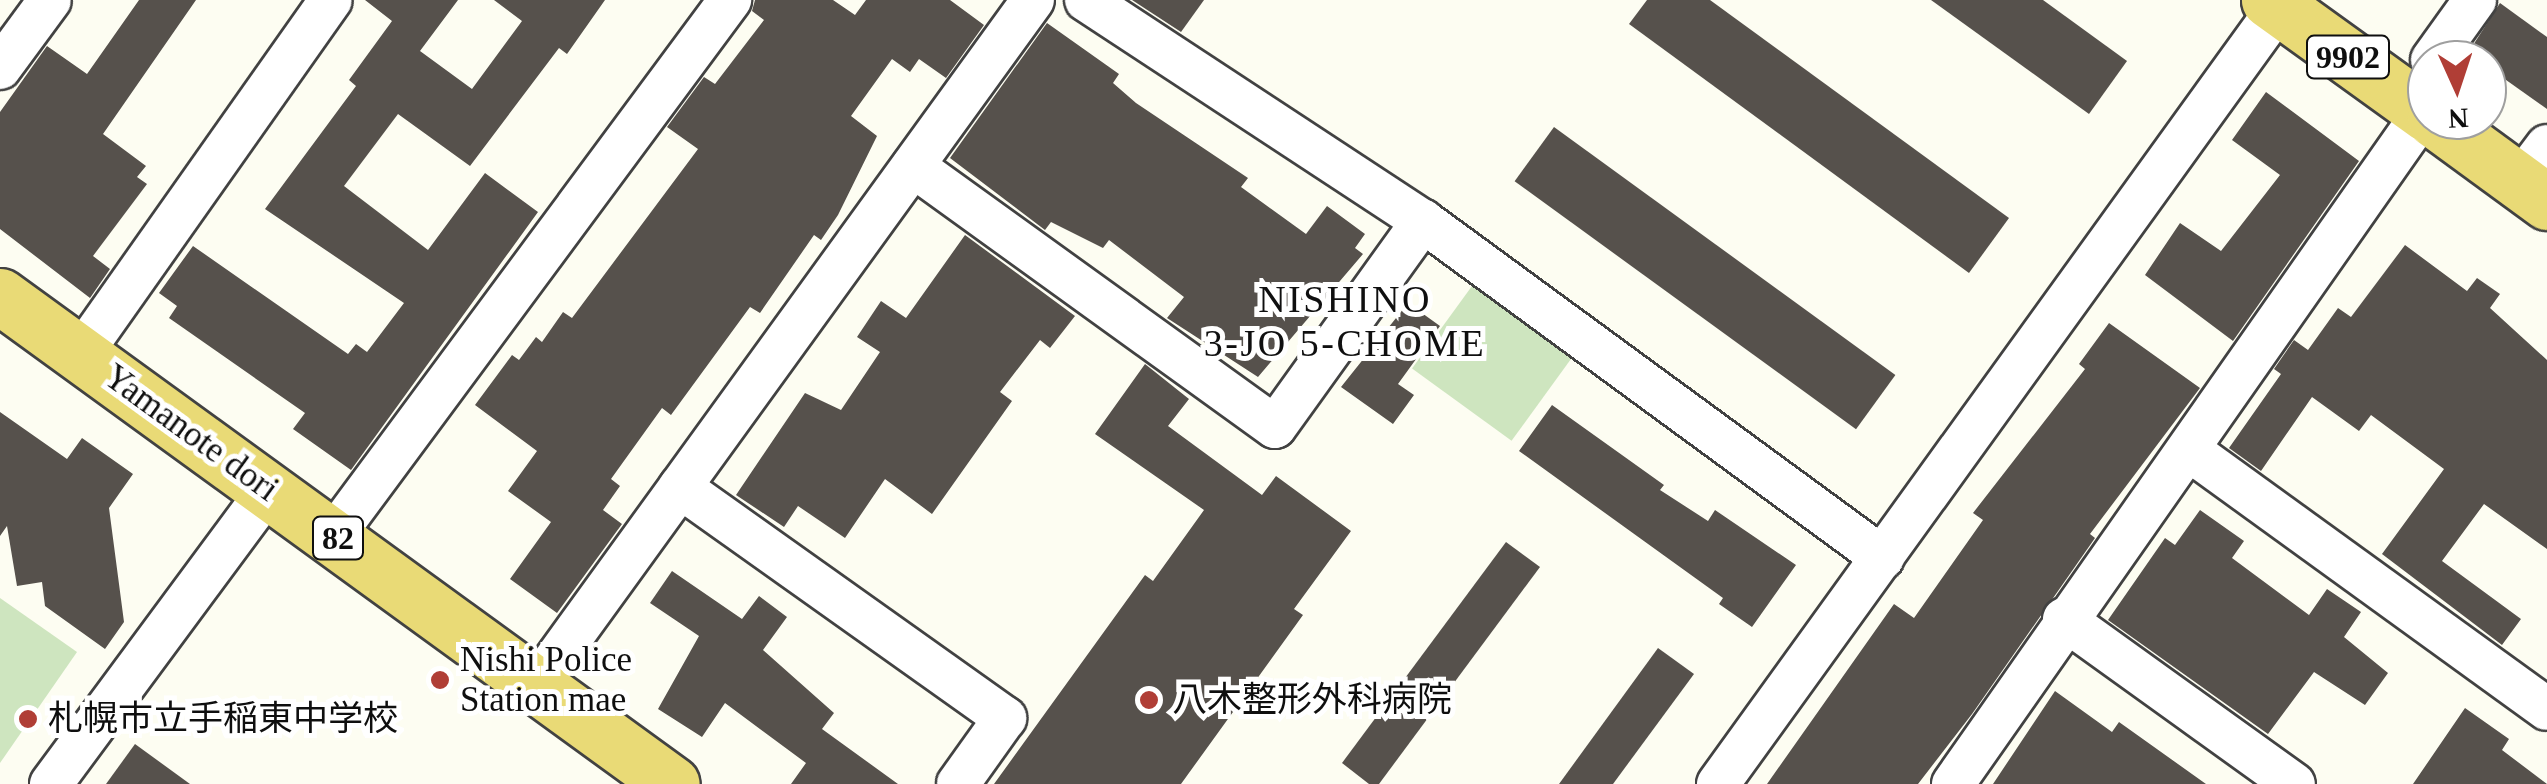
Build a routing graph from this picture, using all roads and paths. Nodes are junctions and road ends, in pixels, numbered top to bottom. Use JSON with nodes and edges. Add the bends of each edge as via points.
{"nodes":[{"id":1,"x":50,"y":0,"type":"edge"},
{"id":2,"x":331,"y":0,"type":"edge"},
{"id":3,"x":730,"y":0,"type":"edge"},
{"id":4,"x":1086,"y":0,"type":"edge"},
{"id":5,"x":2475,"y":0,"type":"edge"},
{"id":6,"x":2274,"y":4,"type":"edge"},
{"id":7,"x":1019,"y":5,"type":"edge"},
{"id":8,"x":2454,"y":40,"type":"edge"},
{"id":9,"x":0,"y":68,"type":"edge"},
{"id":10,"x":2407,"y":84,"type":"edge"},
{"id":11,"x":2407,"y":123,"type":"edge"},
{"id":12,"x":2488,"y":140,"type":"edge"},
{"id":13,"x":913,"y":166,"type":"junction"},
{"id":14,"x":2538,"y":176,"type":"edge"},
{"id":15,"x":1423,"y":221,"type":"junction"},
{"id":16,"x":0,"y":296,"type":"edge"},
{"id":17,"x":81,"y":354,"type":"junction"},
{"id":18,"x":2192,"y":452,"type":"junction"},
{"id":19,"x":680,"y":487,"type":"junction"},
{"id":20,"x":269,"y":489,"type":"junction"},
{"id":21,"x":334,"y":535,"type":"junction"},
{"id":22,"x":1883,"y":558,"type":"junction"},
{"id":23,"x":2064,"y":618,"type":"junction"},
{"id":24,"x":536,"y":686,"type":"junction"},
{"id":25,"x":2547,"y":709,"type":"edge"},
{"id":26,"x":645,"y":776,"type":"edge"},
{"id":27,"x":51,"y":784,"type":"edge"},
{"id":28,"x":958,"y":784,"type":"edge"},
{"id":29,"x":1718,"y":784,"type":"edge"},
{"id":30,"x":1953,"y":784,"type":"edge"},
{"id":31,"x":2294,"y":784,"type":"edge"}],
"edges":[{"from":1,"to":9,"type":"street"},
{"from":2,"to":17,"type":"street"},
{"from":3,"to":21,"type":"street"},
{"from":4,"to":15,"type":"street"},
{"from":5,"to":8,"type":"street"},
{"from":6,"to":10,"type":"main road","number":"9902"},
{"from":6,"to":22,"type":"street"},
{"from":7,"to":13,"type":"street"},
{"from":11,"to":18,"type":"street"},
{"from":12,"to":14,"type":"main road","number":"9902"},
{"from":13,"to":15,"type":"street","via":[[1276,426]]},
{"from":13,"to":19,"type":"street"},
{"from":15,"to":22,"type":"street"},
{"from":16,"to":17,"type":"main road","name":"Yamanote dori","number":"82"},
{"from":17,"to":20,"type":"main road","name":"Yamanote dori","number":"82"},
{"from":18,"to":23,"type":"street"},
{"from":18,"to":25,"type":"street"},
{"from":19,"to":24,"type":"street"},
{"from":19,"to":28,"type":"street","via":[[1005,718]]},
{"from":20,"to":21,"type":"main road","name":"Yamanote dori","number":"82"},
{"from":20,"to":27,"type":"street"},
{"from":21,"to":24,"type":"main road","name":"Yamanote dori","number":"82"},
{"from":22,"to":29,"type":"street"},
{"from":23,"to":30,"type":"street"},
{"from":23,"to":31,"type":"street"},
{"from":24,"to":26,"type":"main road","name":"Yamanote dori","number":"82"}]}
